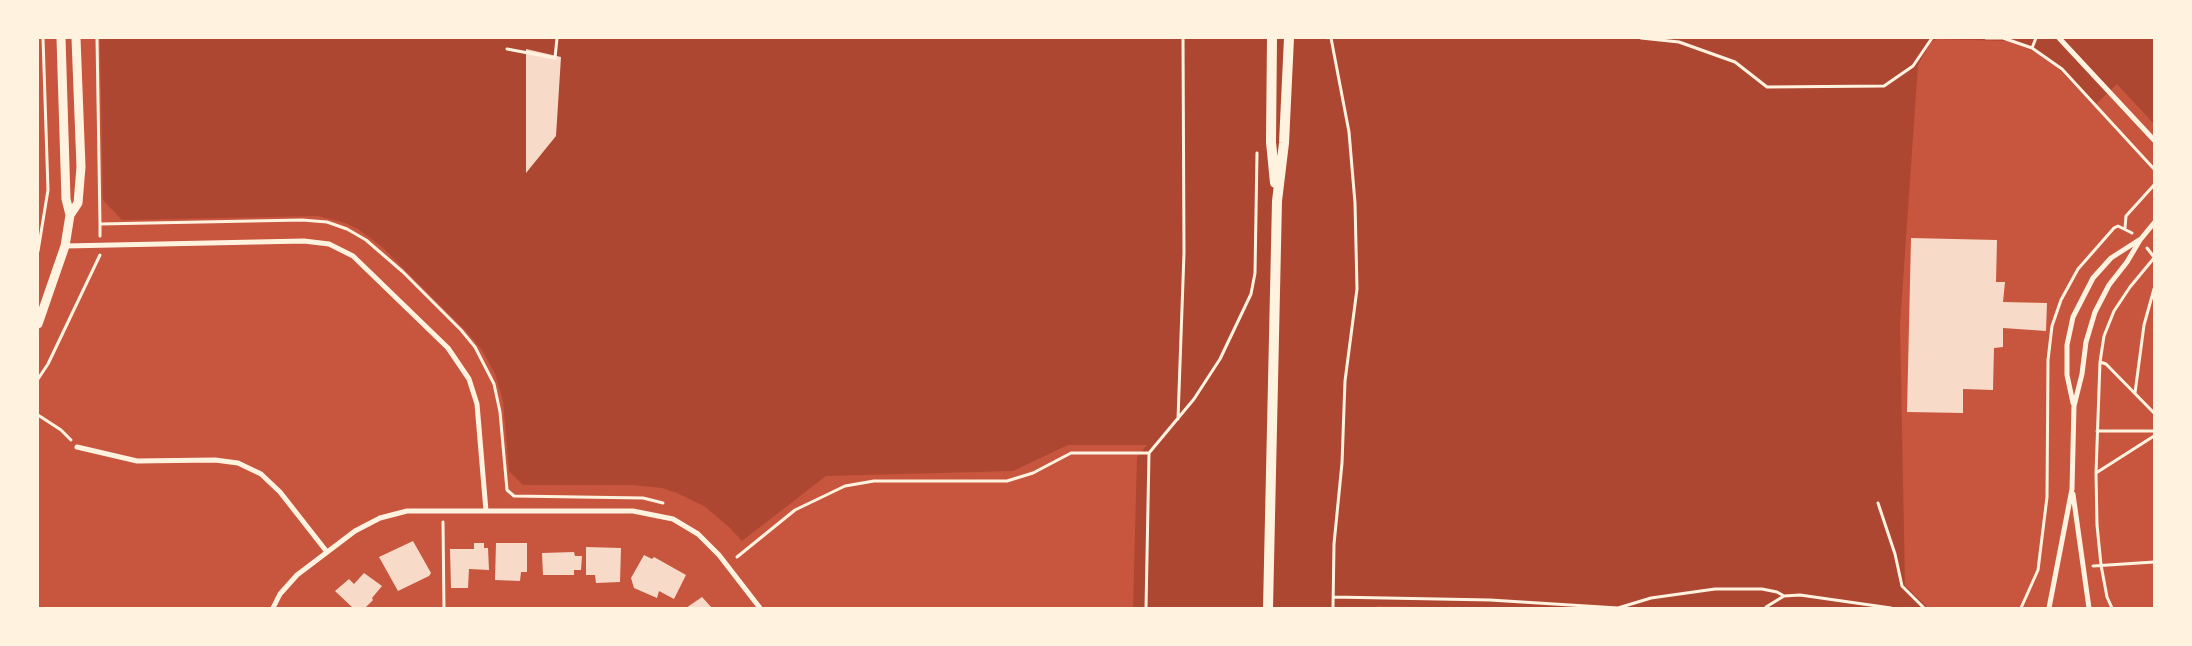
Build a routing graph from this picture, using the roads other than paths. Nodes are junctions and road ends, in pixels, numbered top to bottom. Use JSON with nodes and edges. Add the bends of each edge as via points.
{"nodes":[{"id":1,"x":61,"y":38,"type":"edge"},
{"id":2,"x":76,"y":38,"type":"edge"},
{"id":3,"x":1272,"y":38,"type":"edge"},
{"id":4,"x":1289,"y":38,"type":"edge"},
{"id":5,"x":2059,"y":38,"type":"edge"},
{"id":6,"x":2154,"y":140,"type":"edge"},
{"id":7,"x":1277,"y":201,"type":"junction"},
{"id":8,"x":70,"y":215,"type":"junction"},
{"id":9,"x":2154,"y":223,"type":"edge"},
{"id":10,"x":2140,"y":240,"type":"junction"},
{"id":11,"x":65,"y":246,"type":"junction"},
{"id":12,"x":38,"y":324,"type":"edge"},
{"id":13,"x":2074,"y":406,"type":"junction"},
{"id":14,"x":77,"y":447,"type":"road end"},
{"id":15,"x":2072,"y":489,"type":"junction"},
{"id":16,"x":486,"y":511,"type":"junction"},
{"id":17,"x":327,"y":552,"type":"junction"},
{"id":18,"x":273,"y":608,"type":"edge"},
{"id":19,"x":760,"y":608,"type":"edge"},
{"id":20,"x":1268,"y":608,"type":"edge"},
{"id":21,"x":2049,"y":608,"type":"edge"},
{"id":22,"x":2090,"y":608,"type":"edge"}],
"edges":[{"from":1,"to":8,"type":"street","via":[[66,199]]},
{"from":2,"to":8,"type":"street","via":[[81,167],[78,203]]},
{"from":3,"to":7,"type":"main road","via":[[1271,142]]},
{"from":4,"to":7,"type":"main road","via":[[1284,142]]},
{"from":5,"to":6,"type":"street"},
{"from":7,"to":20,"type":"main road"},
{"from":8,"to":11,"type":"street"},
{"from":9,"to":10,"type":"street"},
{"from":10,"to":13,"type":"street","via":[[2095,312]]},
{"from":10,"to":13,"type":"street","via":[[2111,258],[2093,278],[2073,316],[2067,345],[2067,375]]},
{"from":11,"to":12,"type":"street"},
{"from":11,"to":16,"type":"street","via":[[304,241],[329,244],[353,256],[448,348],[469,379],[477,404]]},
{"from":13,"to":15,"type":"street"},
{"from":14,"to":17,"type":"street","via":[[137,461],[215,460],[238,463],[261,474],[280,492]]},
{"from":15,"to":21,"type":"street"},
{"from":15,"to":22,"type":"street"},
{"from":16,"to":17,"type":"street","via":[[407,511],[380,518],[355,531]]},
{"from":16,"to":19,"type":"street","via":[[633,511],[673,519],[698,534],[719,554]]},
{"from":17,"to":18,"type":"street","via":[[297,574]]}]}
